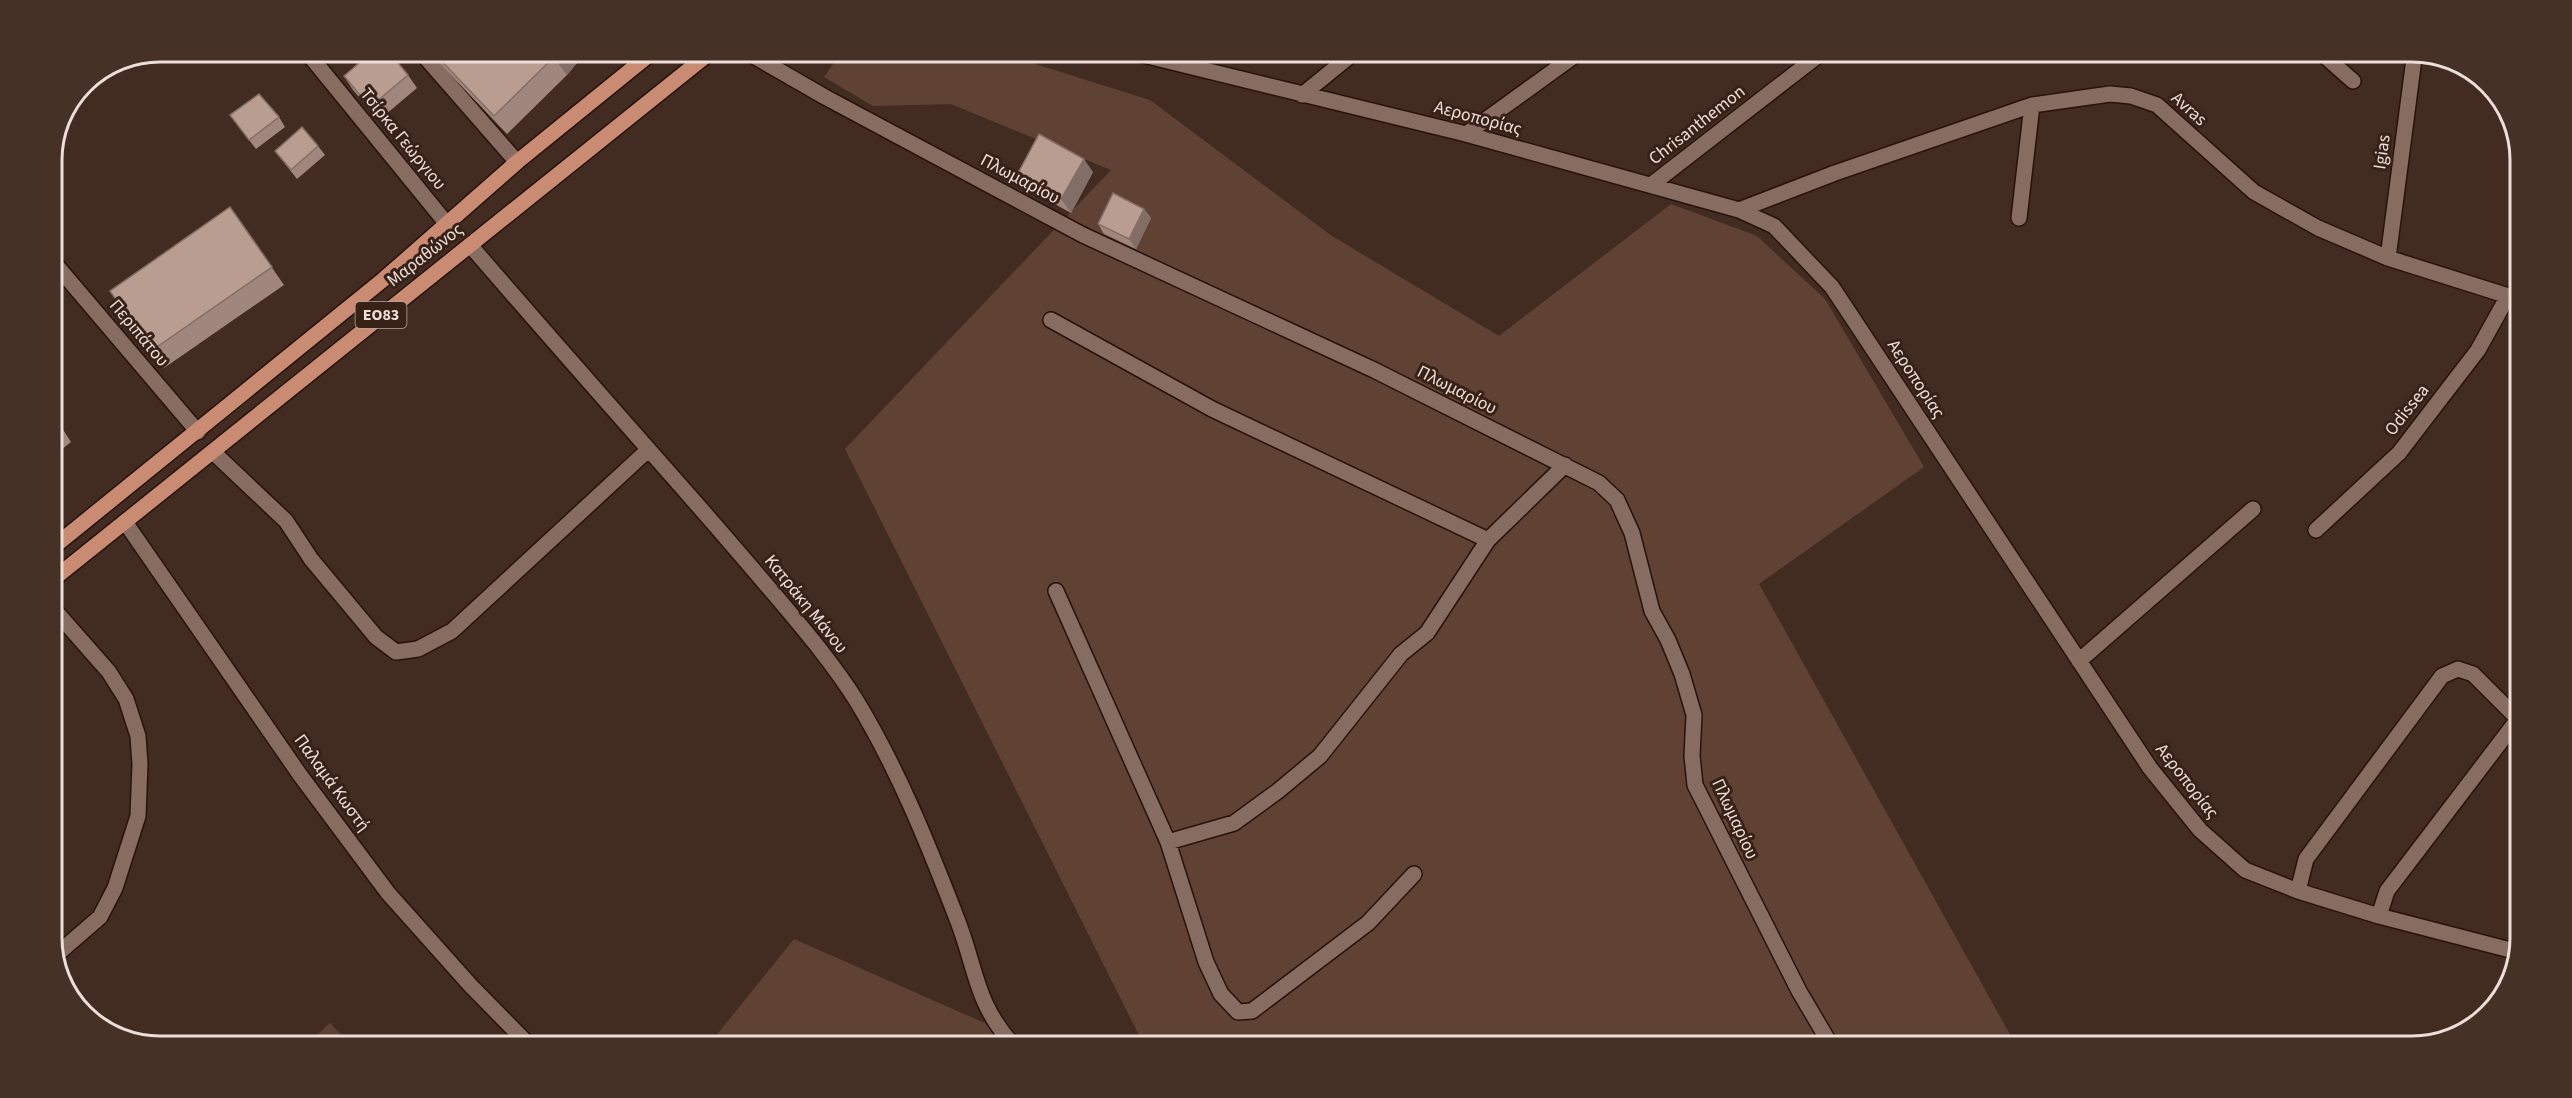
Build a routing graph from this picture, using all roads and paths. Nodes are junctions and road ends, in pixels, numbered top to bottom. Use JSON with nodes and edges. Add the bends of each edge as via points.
{"nodes":[{"id":1,"x":315,"y":62,"type":"edge"},
{"id":2,"x":430,"y":62,"type":"edge"},
{"id":3,"x":640,"y":62,"type":"edge"},
{"id":4,"x":698,"y":62,"type":"edge"},
{"id":5,"x":765,"y":62,"type":"edge"},
{"id":6,"x":1170,"y":62,"type":"edge"},
{"id":7,"x":1342,"y":62,"type":"edge"},
{"id":8,"x":1566,"y":62,"type":"edge"},
{"id":9,"x":1810,"y":62,"type":"edge"},
{"id":10,"x":2331,"y":62,"type":"edge"},
{"id":11,"x":2414,"y":62,"type":"edge"},
{"id":12,"x":2353,"y":81,"type":"dead end"},
{"id":13,"x":1302,"y":95,"type":"junction"},
{"id":14,"x":2032,"y":105,"type":"junction"},
{"id":15,"x":1466,"y":134,"type":"junction"},
{"id":16,"x":517,"y":162,"type":"junction"},
{"id":17,"x":1651,"y":185,"type":"junction"},
{"id":18,"x":1739,"y":210,"type":"junction"},
{"id":19,"x":2019,"y":218,"type":"dead end"},
{"id":20,"x":447,"y":224,"type":"junction"},
{"id":21,"x":470,"y":245,"type":"junction"},
{"id":22,"x":2388,"y":258,"type":"junction"},
{"id":23,"x":62,"y":272,"type":"edge"},
{"id":24,"x":2510,"y":297,"type":"edge"},
{"id":25,"x":2510,"y":304,"type":"edge"},
{"id":26,"x":1051,"y":320,"type":"dead end"},
{"id":27,"x":198,"y":432,"type":"junction"},
{"id":28,"x":648,"y":450,"type":"junction"},
{"id":29,"x":213,"y":452,"type":"junction"},
{"id":30,"x":1565,"y":465,"type":"junction"},
{"id":31,"x":2253,"y":509,"type":"dead end"},
{"id":32,"x":125,"y":522,"type":"junction"},
{"id":33,"x":2316,"y":530,"type":"dead end"},
{"id":34,"x":62,"y":540,"type":"edge"},
{"id":35,"x":1488,"y":540,"type":"junction"},
{"id":36,"x":62,"y":572,"type":"edge"},
{"id":37,"x":1056,"y":591,"type":"dead end"},
{"id":38,"x":62,"y":619,"type":"edge"},
{"id":39,"x":2079,"y":661,"type":"junction"},
{"id":40,"x":2510,"y":712,"type":"edge"},
{"id":41,"x":2510,"y":733,"type":"edge"},
{"id":42,"x":1168,"y":842,"type":"junction"},
{"id":43,"x":1414,"y":874,"type":"dead end"},
{"id":44,"x":2298,"y":891,"type":"junction"},
{"id":45,"x":2379,"y":916,"type":"junction"},
{"id":46,"x":62,"y":950,"type":"edge"},
{"id":47,"x":2509,"y":950,"type":"edge"},
{"id":48,"x":520,"y":1036,"type":"edge"},
{"id":49,"x":1005,"y":1036,"type":"edge"},
{"id":50,"x":1826,"y":1036,"type":"edge"}],
"edges":[{"from":1,"to":20,"type":"street","name":"Τσίρκα Γεώργιου"},
{"from":2,"to":16,"type":"street"},
{"from":3,"to":16,"type":"main road","name":"Μαραθώνος","number":"ΕΟ83"},
{"from":4,"to":21,"type":"main road","name":"Μαραθώνος","number":"ΕΟ83"},
{"from":5,"to":30,"type":"street","name":"Πλωμαρίου","via":[[1083,235],[1374,370]]},
{"from":6,"to":13,"type":"street","name":"Αεροπορίας"},
{"from":7,"to":13,"type":"street"},
{"from":8,"to":15,"type":"street"},
{"from":9,"to":17,"type":"street","name":"Chrisanthemon"},
{"from":10,"to":12,"type":"street"},
{"from":11,"to":22,"type":"street","name":"Igias"},
{"from":13,"to":15,"type":"street","name":"Αεροπορίας"},
{"from":14,"to":18,"type":"street","name":"Avras"},
{"from":14,"to":19,"type":"street"},
{"from":14,"to":22,"type":"street","name":"Avras","via":[[2110,94],[2157,105],[2254,192],[2318,228]]},
{"from":15,"to":17,"type":"street","name":"Αεροπορίας"},
{"from":16,"to":20,"type":"main road","name":"Μαραθώνος","number":"ΕΟ83"},
{"from":17,"to":18,"type":"street","name":"Αεροπορίας"},
{"from":18,"to":39,"type":"street","name":"Αεροπορίας","via":[[1774,226],[1832,287]]},
{"from":20,"to":27,"type":"main road","name":"Μαραθώνος","number":"ΕΟ83"},
{"from":21,"to":28,"type":"street","name":"Κατράκη Μάνου"},
{"from":21,"to":29,"type":"main road","name":"Μαραθώνος","number":"ΕΟ83"},
{"from":22,"to":24,"type":"street","name":"Avras"},
{"from":23,"to":27,"type":"street","name":"Περιπάτου"},
{"from":25,"to":33,"type":"street","name":"Odissea","via":[[2399,453]]},
{"from":26,"to":35,"type":"street","via":[[1212,409]]},
{"from":27,"to":34,"type":"main road","name":"Μαραθώνος","number":"ΕΟ83"},
{"from":28,"to":29,"type":"street","via":[[452,631],[418,649],[396,652],[376,637],[311,559],[286,521]]},
{"from":28,"to":49,"type":"street","name":"Κατράκη Μάνου","via":[[799,624],[855,699],[889,758],[965,940],[977,987]]},
{"from":29,"to":32,"type":"main road","name":"Μαραθώνος","number":"ΕΟ83"},
{"from":30,"to":35,"type":"street"},
{"from":30,"to":50,"type":"street","name":"Πλωμαρίου","via":[[1599,483],[1617,500],[1632,534],[1652,611],[1668,640],[1694,715],[1695,785]]},
{"from":31,"to":39,"type":"street"},
{"from":32,"to":36,"type":"main road","name":"Μαραθώνος","number":"ΕΟ83"},
{"from":32,"to":48,"type":"street","name":"Παλαμά Κωστή","via":[[300,775],[388,893]]},
{"from":35,"to":42,"type":"street","via":[[1427,633],[1401,654],[1320,756],[1234,823]]},
{"from":37,"to":42,"type":"street"},
{"from":38,"to":46,"type":"street","via":[[109,672],[126,699],[138,736],[140,764],[138,816],[115,888],[100,917]]},
{"from":39,"to":44,"type":"street","name":"Αεροπορίας","via":[[2150,768],[2200,830],[2245,870]]},
{"from":40,"to":44,"type":"street","via":[[2473,674],[2458,669],[2442,676],[2306,859]]},
{"from":41,"to":45,"type":"street","via":[[2387,891]]},
{"from":42,"to":43,"type":"street","via":[[1206,962],[1221,994],[1238,1012],[1252,1011],[1368,923]]},
{"from":44,"to":45,"type":"street","name":"Αεροπορίας"},
{"from":45,"to":47,"type":"street","name":"Αεροπορίας"}]}
